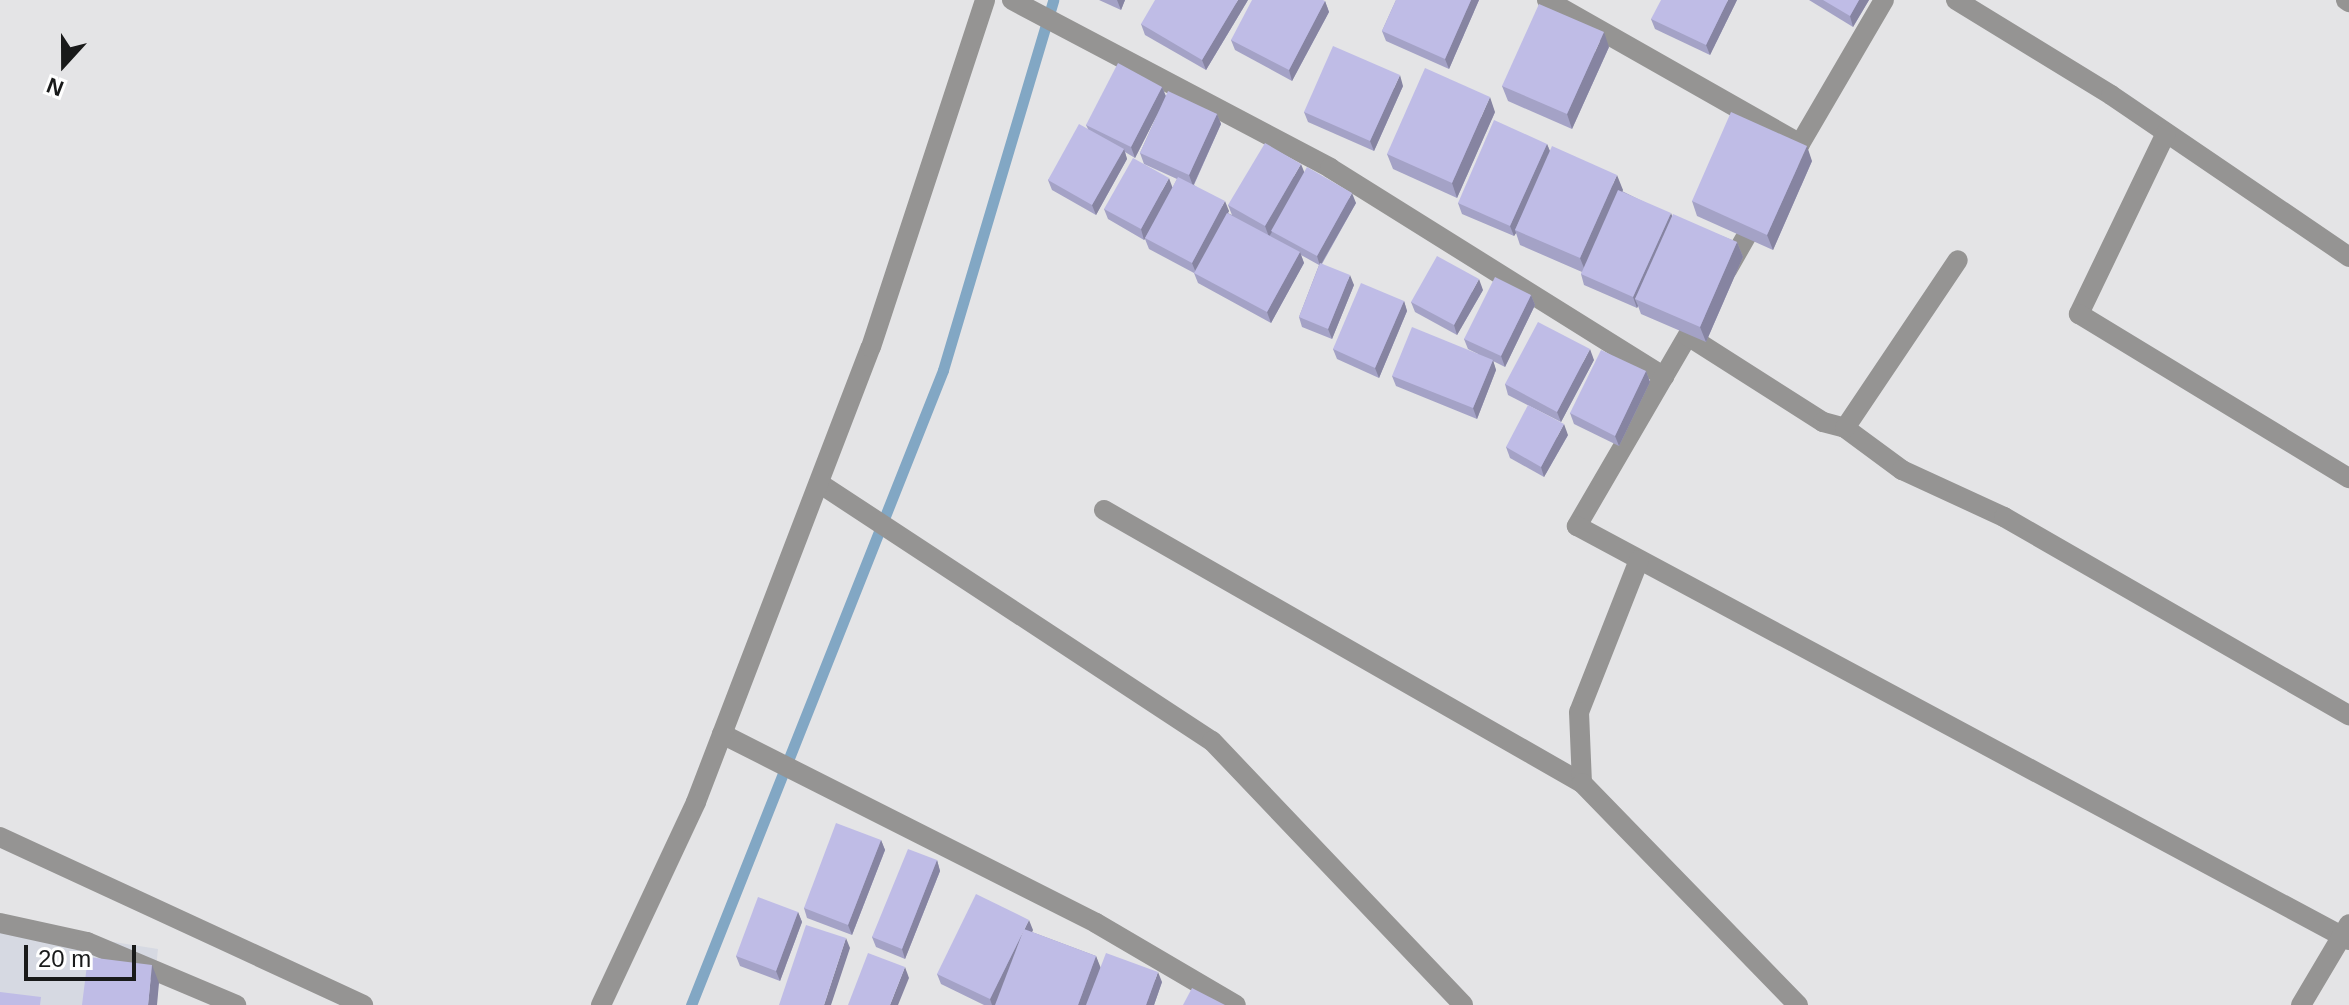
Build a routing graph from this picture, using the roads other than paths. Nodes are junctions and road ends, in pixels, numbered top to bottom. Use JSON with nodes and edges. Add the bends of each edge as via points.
{"nodes":[{"id":1,"x":985,"y":0,"type":"edge"},
{"id":2,"x":1012,"y":0,"type":"edge"},
{"id":3,"x":1547,"y":0,"type":"edge"},
{"id":4,"x":1884,"y":0,"type":"edge"},
{"id":5,"x":1956,"y":0,"type":"edge"},
{"id":6,"x":2166,"y":133,"type":"junction"},
{"id":7,"x":1800,"y":144,"type":"junction"},
{"id":8,"x":2349,"y":257,"type":"edge"},
{"id":9,"x":1958,"y":260,"type":"dead end"},
{"id":10,"x":1688,"y":336,"type":"junction"},
{"id":11,"x":1664,"y":377,"type":"junction"},
{"id":12,"x":1845,"y":428,"type":"junction"},
{"id":13,"x":2349,"y":478,"type":"edge"},
{"id":14,"x":819,"y":483,"type":"junction"},
{"id":15,"x":1104,"y":510,"type":"dead end"},
{"id":16,"x":1639,"y":560,"type":"junction"},
{"id":17,"x":2349,"y":715,"type":"edge"},
{"id":18,"x":722,"y":734,"type":"junction"},
{"id":19,"x":1582,"y":783,"type":"junction"},
{"id":20,"x":0,"y":837,"type":"edge"},
{"id":21,"x":0,"y":923,"type":"edge"},
{"id":22,"x":2347,"y":934,"type":"edge"},
{"id":23,"x":236,"y":1005,"type":"edge"},
{"id":24,"x":363,"y":1005,"type":"edge"},
{"id":25,"x":601,"y":1005,"type":"edge"},
{"id":26,"x":1236,"y":1005,"type":"edge"},
{"id":27,"x":1463,"y":1005,"type":"edge"},
{"id":28,"x":1798,"y":1005,"type":"edge"},
{"id":29,"x":2301,"y":1005,"type":"edge"}],
"edges":[{"from":1,"to":14,"type":"street","via":[[871,347]]},
{"from":2,"to":11,"type":"street","via":[[1330,168]]},
{"from":3,"to":7,"type":"street"},
{"from":4,"to":7,"type":"street"},
{"from":5,"to":6,"type":"street"},
{"from":6,"to":8,"type":"street"},
{"from":6,"to":13,"type":"street","via":[[2079,314]]},
{"from":7,"to":10,"type":"street"},
{"from":9,"to":12,"type":"street"},
{"from":10,"to":11,"type":"street"},
{"from":10,"to":12,"type":"street","via":[[1823,422]]},
{"from":11,"to":16,"type":"street","via":[[1577,526]]},
{"from":12,"to":17,"type":"street","via":[[1902,470],[2004,517]]},
{"from":14,"to":18,"type":"street"},
{"from":14,"to":27,"type":"street","via":[[1212,741]]},
{"from":15,"to":19,"type":"street"},
{"from":16,"to":19,"type":"street","via":[[1579,712]]},
{"from":16,"to":22,"type":"street"},
{"from":18,"to":25,"type":"street"},
{"from":18,"to":26,"type":"street","via":[[1096,923]]},
{"from":19,"to":28,"type":"street"},
{"from":20,"to":24,"type":"street"},
{"from":21,"to":23,"type":"street","via":[[87,942]]},
{"from":22,"to":29,"type":"street"}]}
